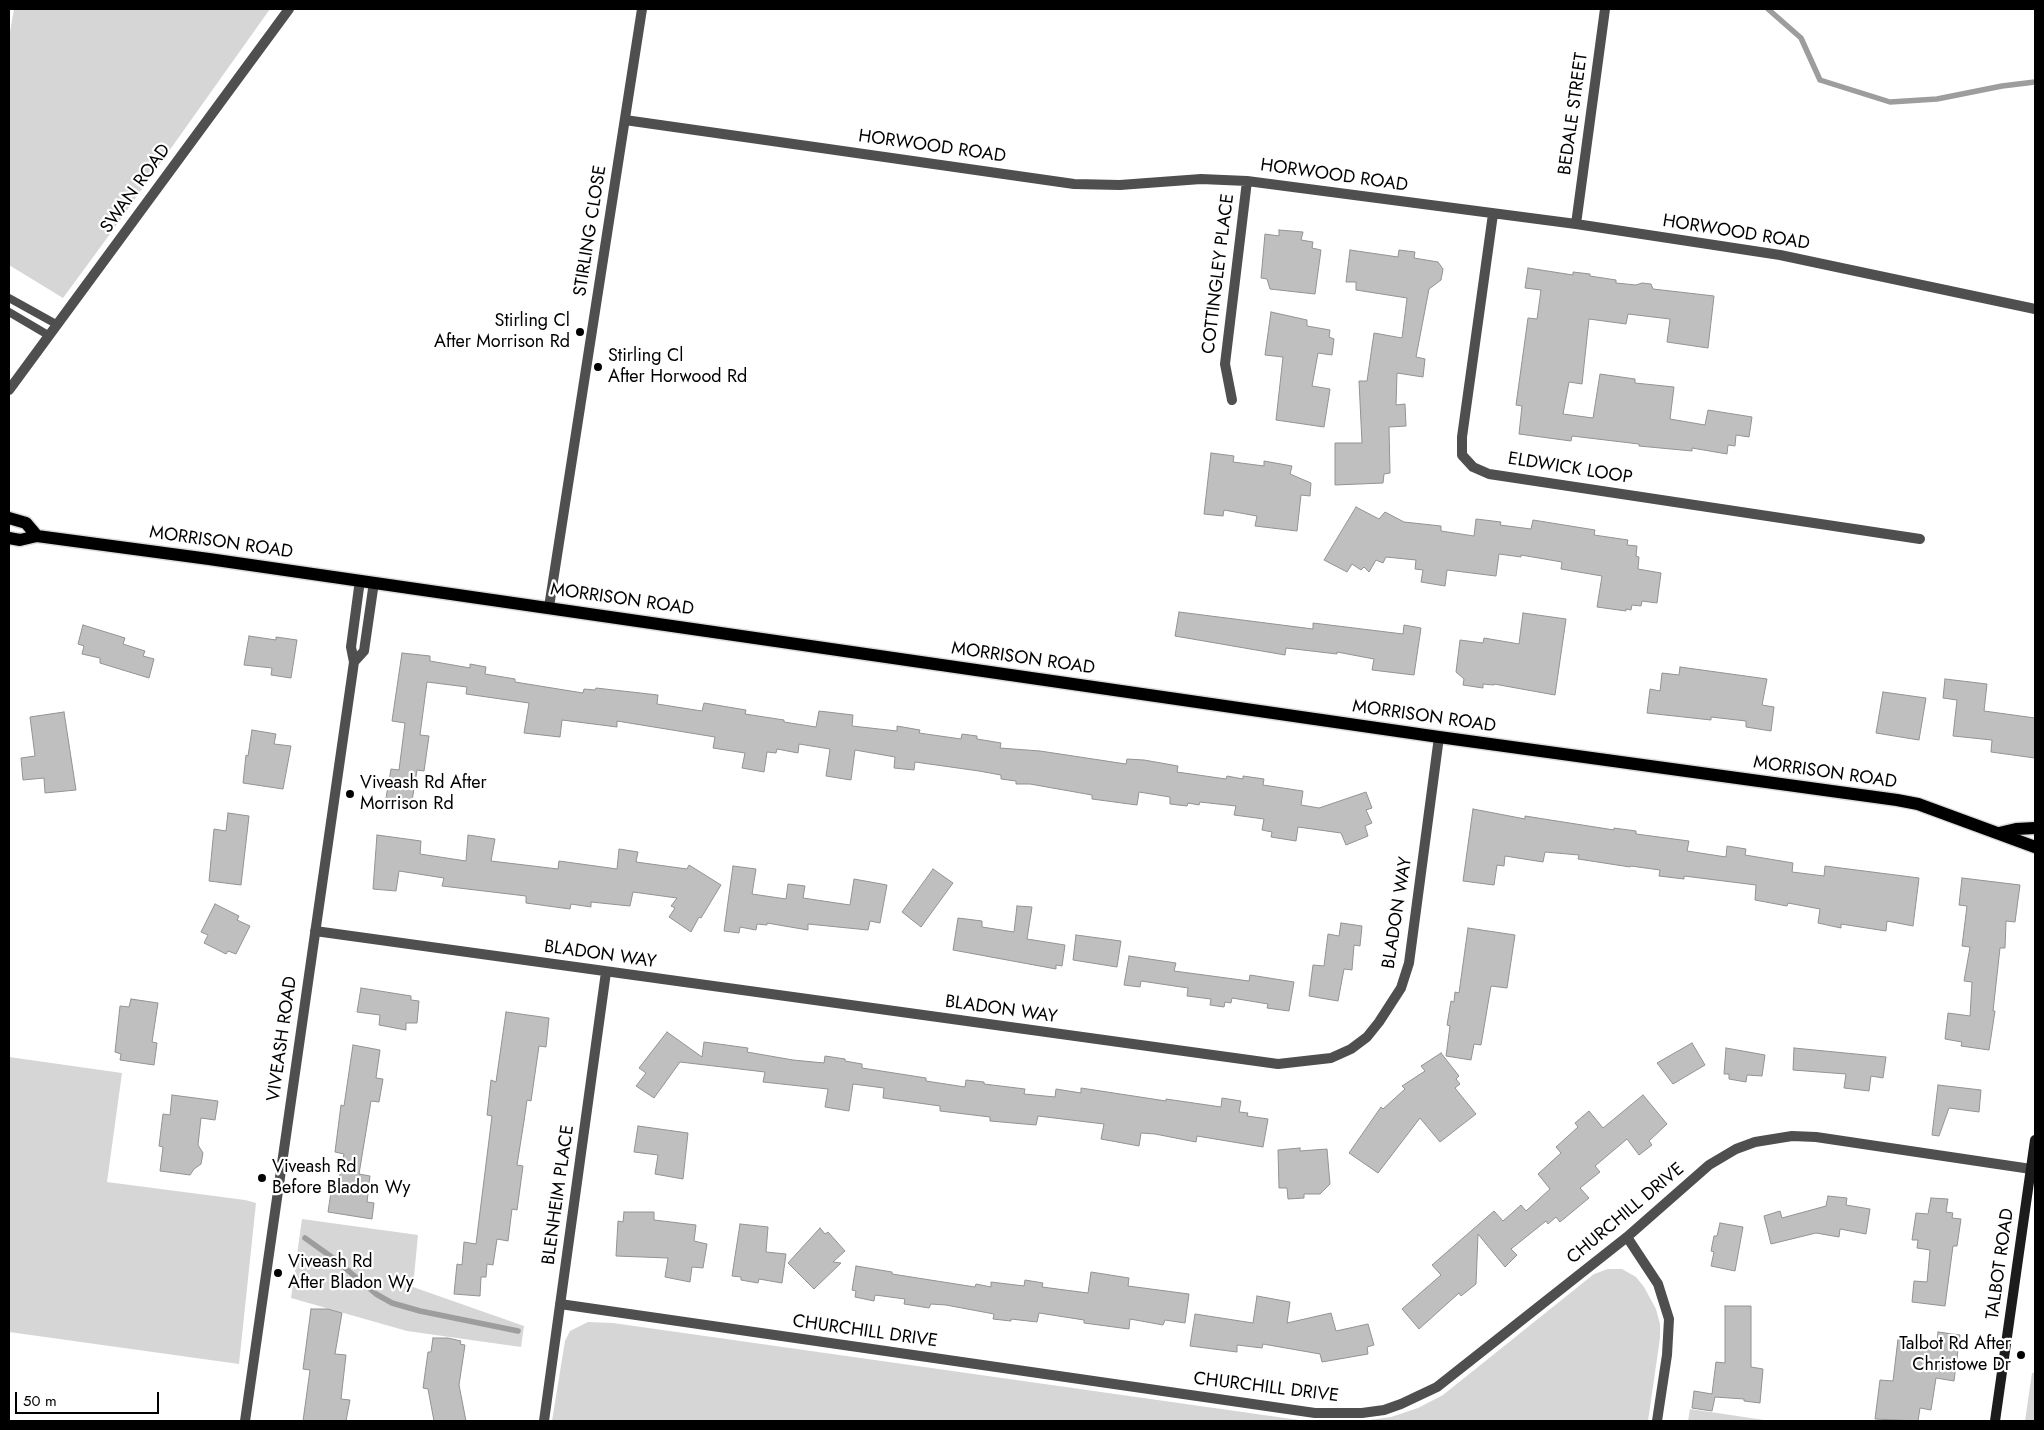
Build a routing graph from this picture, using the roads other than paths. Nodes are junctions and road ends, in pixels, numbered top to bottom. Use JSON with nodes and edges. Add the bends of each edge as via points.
{"nodes":[{"id":1,"x":289,"y":9,"type":"edge"},
{"id":2,"x":642,"y":9,"type":"edge"},
{"id":3,"x":1605,"y":9,"type":"edge"},
{"id":4,"x":625,"y":120,"type":"junction"},
{"id":5,"x":1246,"y":181,"type":"junction"},
{"id":6,"x":1493,"y":214,"type":"junction"},
{"id":7,"x":1576,"y":224,"type":"junction"},
{"id":8,"x":9,"y":298,"type":"edge"},
{"id":9,"x":2035,"y":309,"type":"edge"},
{"id":10,"x":9,"y":312,"type":"edge"},
{"id":11,"x":56,"y":324,"type":"junction"},
{"id":12,"x":48,"y":335,"type":"junction"},
{"id":13,"x":9,"y":390,"type":"edge"},
{"id":14,"x":1232,"y":400,"type":"dead end"},
{"id":15,"x":9,"y":518,"type":"edge"},
{"id":16,"x":37,"y":536,"type":"junction"},
{"id":17,"x":9,"y":538,"type":"edge"},
{"id":18,"x":1920,"y":539,"type":"dead end"},
{"id":19,"x":360,"y":580,"type":"junction"},
{"id":20,"x":374,"y":582,"type":"junction"},
{"id":21,"x":549,"y":607,"type":"junction"},
{"id":22,"x":354,"y":662,"type":"junction"},
{"id":23,"x":1440,"y":737,"type":"junction"},
{"id":24,"x":2035,"y":828,"type":"edge"},
{"id":25,"x":1999,"y":833,"type":"junction"},
{"id":26,"x":2035,"y":847,"type":"edge"},
{"id":27,"x":315,"y":931,"type":"junction"},
{"id":28,"x":606,"y":972,"type":"junction"},
{"id":29,"x":2035,"y":1140,"type":"edge"},
{"id":30,"x":2031,"y":1169,"type":"junction"},
{"id":31,"x":1627,"y":1238,"type":"junction"},
{"id":32,"x":560,"y":1304,"type":"junction"},
{"id":33,"x":245,"y":1421,"type":"edge"},
{"id":34,"x":544,"y":1421,"type":"edge"},
{"id":35,"x":1657,"y":1421,"type":"edge"},
{"id":36,"x":1995,"y":1421,"type":"edge"}],
"edges":[{"from":1,"to":11,"type":"street","name":"SWAN ROAD"},
{"from":2,"to":4,"type":"street","name":"STIRLING CLOSE"},
{"from":3,"to":7,"type":"street","name":"BEDALE STREET"},
{"from":4,"to":5,"type":"street","name":"HORWOOD ROAD","via":[[1074,184],[1120,185],[1202,179]]},
{"from":4,"to":21,"type":"street","name":"STIRLING CLOSE"},
{"from":5,"to":6,"type":"street","name":"HORWOOD ROAD"},
{"from":5,"to":14,"type":"street","name":"COTTINGLEY PLACE","via":[[1225,364]]},
{"from":6,"to":7,"type":"street","name":"HORWOOD ROAD"},
{"from":6,"to":18,"type":"street","name":"ELDWICK LOOP","via":[[1462,437],[1462,455],[1473,467],[1489,474]]},
{"from":7,"to":9,"type":"street","name":"HORWOOD ROAD","via":[[1780,255]]},
{"from":8,"to":11,"type":"lane"},
{"from":10,"to":12,"type":"lane"},
{"from":11,"to":12,"type":"street","name":"SWAN ROAD"},
{"from":12,"to":13,"type":"street","name":"SWAN ROAD"},
{"from":15,"to":16,"type":"main road","via":[[26,523]]},
{"from":16,"to":17,"type":"main road","name":"MORRISON ROAD","via":[[20,540]]},
{"from":16,"to":19,"type":"main road","name":"MORRISON ROAD"},
{"from":19,"to":20,"type":"main road","name":"MORRISON ROAD"},
{"from":19,"to":22,"type":"street","name":"VIVEASH ROAD","via":[[351,647]]},
{"from":20,"to":21,"type":"main road","name":"MORRISON ROAD"},
{"from":20,"to":22,"type":"street","name":"VIVEASH ROAD","via":[[364,651]]},
{"from":21,"to":23,"type":"main road","name":"MORRISON ROAD"},
{"from":22,"to":27,"type":"street","name":"VIVEASH ROAD"},
{"from":23,"to":25,"type":"main road","name":"MORRISON ROAD","via":[[1897,800],[1918,804]]},
{"from":23,"to":28,"type":"street","name":"BLADON WAY","via":[[1408,963],[1401,988],[1367,1037],[1331,1058],[1278,1064]]},
{"from":24,"to":25,"type":"main road","name":"MORRISON ROAD"},
{"from":25,"to":26,"type":"main road","name":"MORRISON ROAD"},
{"from":27,"to":28,"type":"street","name":"BLADON WAY"},
{"from":27,"to":33,"type":"street","name":"VIVEASH ROAD"},
{"from":28,"to":32,"type":"street","name":"BLENHEIM PLACE"},
{"from":29,"to":30,"type":"main road","name":"TALBOT ROAD"},
{"from":30,"to":31,"type":"street","name":"CHURCHILL DRIVE","via":[[1816,1137],[1772,1138],[1736,1149],[1709,1165]]},
{"from":30,"to":36,"type":"main road","name":"TALBOT ROAD"},
{"from":31,"to":32,"type":"street","name":"CHURCHILL DRIVE","via":[[1437,1387],[1384,1410],[1362,1413],[1315,1413]]},
{"from":31,"to":35,"type":"street","via":[[1658,1284],[1669,1319]]},
{"from":32,"to":34,"type":"street","name":"BLENHEIM PLACE"}]}
